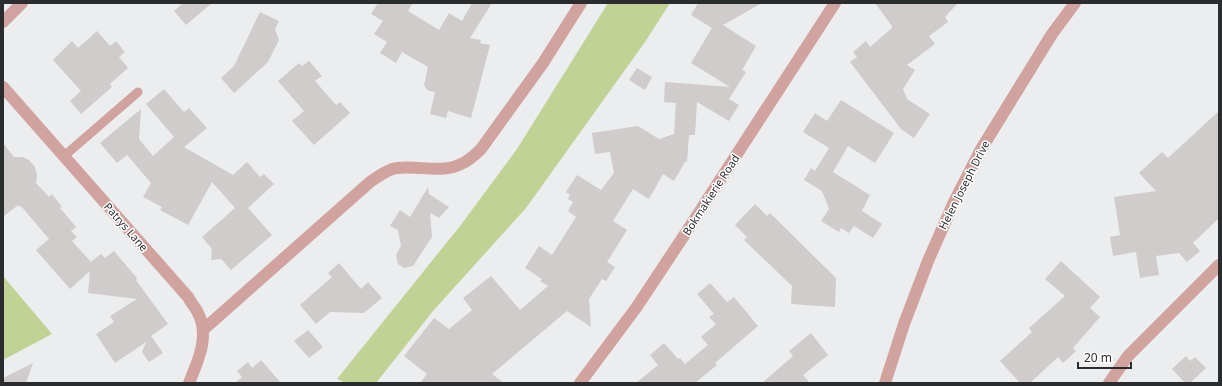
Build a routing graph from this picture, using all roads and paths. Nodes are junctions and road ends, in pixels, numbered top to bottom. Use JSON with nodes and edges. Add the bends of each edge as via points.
{"nodes":[{"id":1,"x":22,"y":3,"type":"edge"},
{"id":2,"x":581,"y":3,"type":"edge"},
{"id":3,"x":835,"y":3,"type":"edge"},
{"id":4,"x":1075,"y":3,"type":"edge"},
{"id":5,"x":3,"y":22,"type":"edge"},
{"id":6,"x":3,"y":87,"type":"edge"},
{"id":7,"x":138,"y":92,"type":"dead end"},
{"id":8,"x":63,"y":157,"type":"junction"},
{"id":9,"x":1219,"y":265,"type":"edge"},
{"id":10,"x":204,"y":329,"type":"junction"},
{"id":11,"x":189,"y":383,"type":"edge"},
{"id":12,"x":580,"y":383,"type":"edge"},
{"id":13,"x":885,"y":383,"type":"edge"},
{"id":14,"x":1109,"y":383,"type":"edge"}],
"edges":[{"from":1,"to":5,"type":"street"},
{"from":2,"to":10,"type":"street","via":[[543,63],[471,158],[461,165],[451,167],[402,168],[387,171],[370,182]]},
{"from":3,"to":12,"type":"street","name":"Bokmakierie Road","via":[[636,308]]},
{"from":4,"to":13,"type":"street","name":"Helen Joseph Drive","via":[[1052,34],[980,151],[954,202],[922,275]]},
{"from":6,"to":8,"type":"street","name":"Patrys Lane"},
{"from":7,"to":8,"type":"lane"},
{"from":8,"to":10,"type":"street","name":"Patrys Lane","via":[[188,297]]},
{"from":9,"to":14,"type":"street","via":[[1128,356]]},
{"from":10,"to":11,"type":"street","name":"Patrys Lane","via":[[202,348]]}]}
